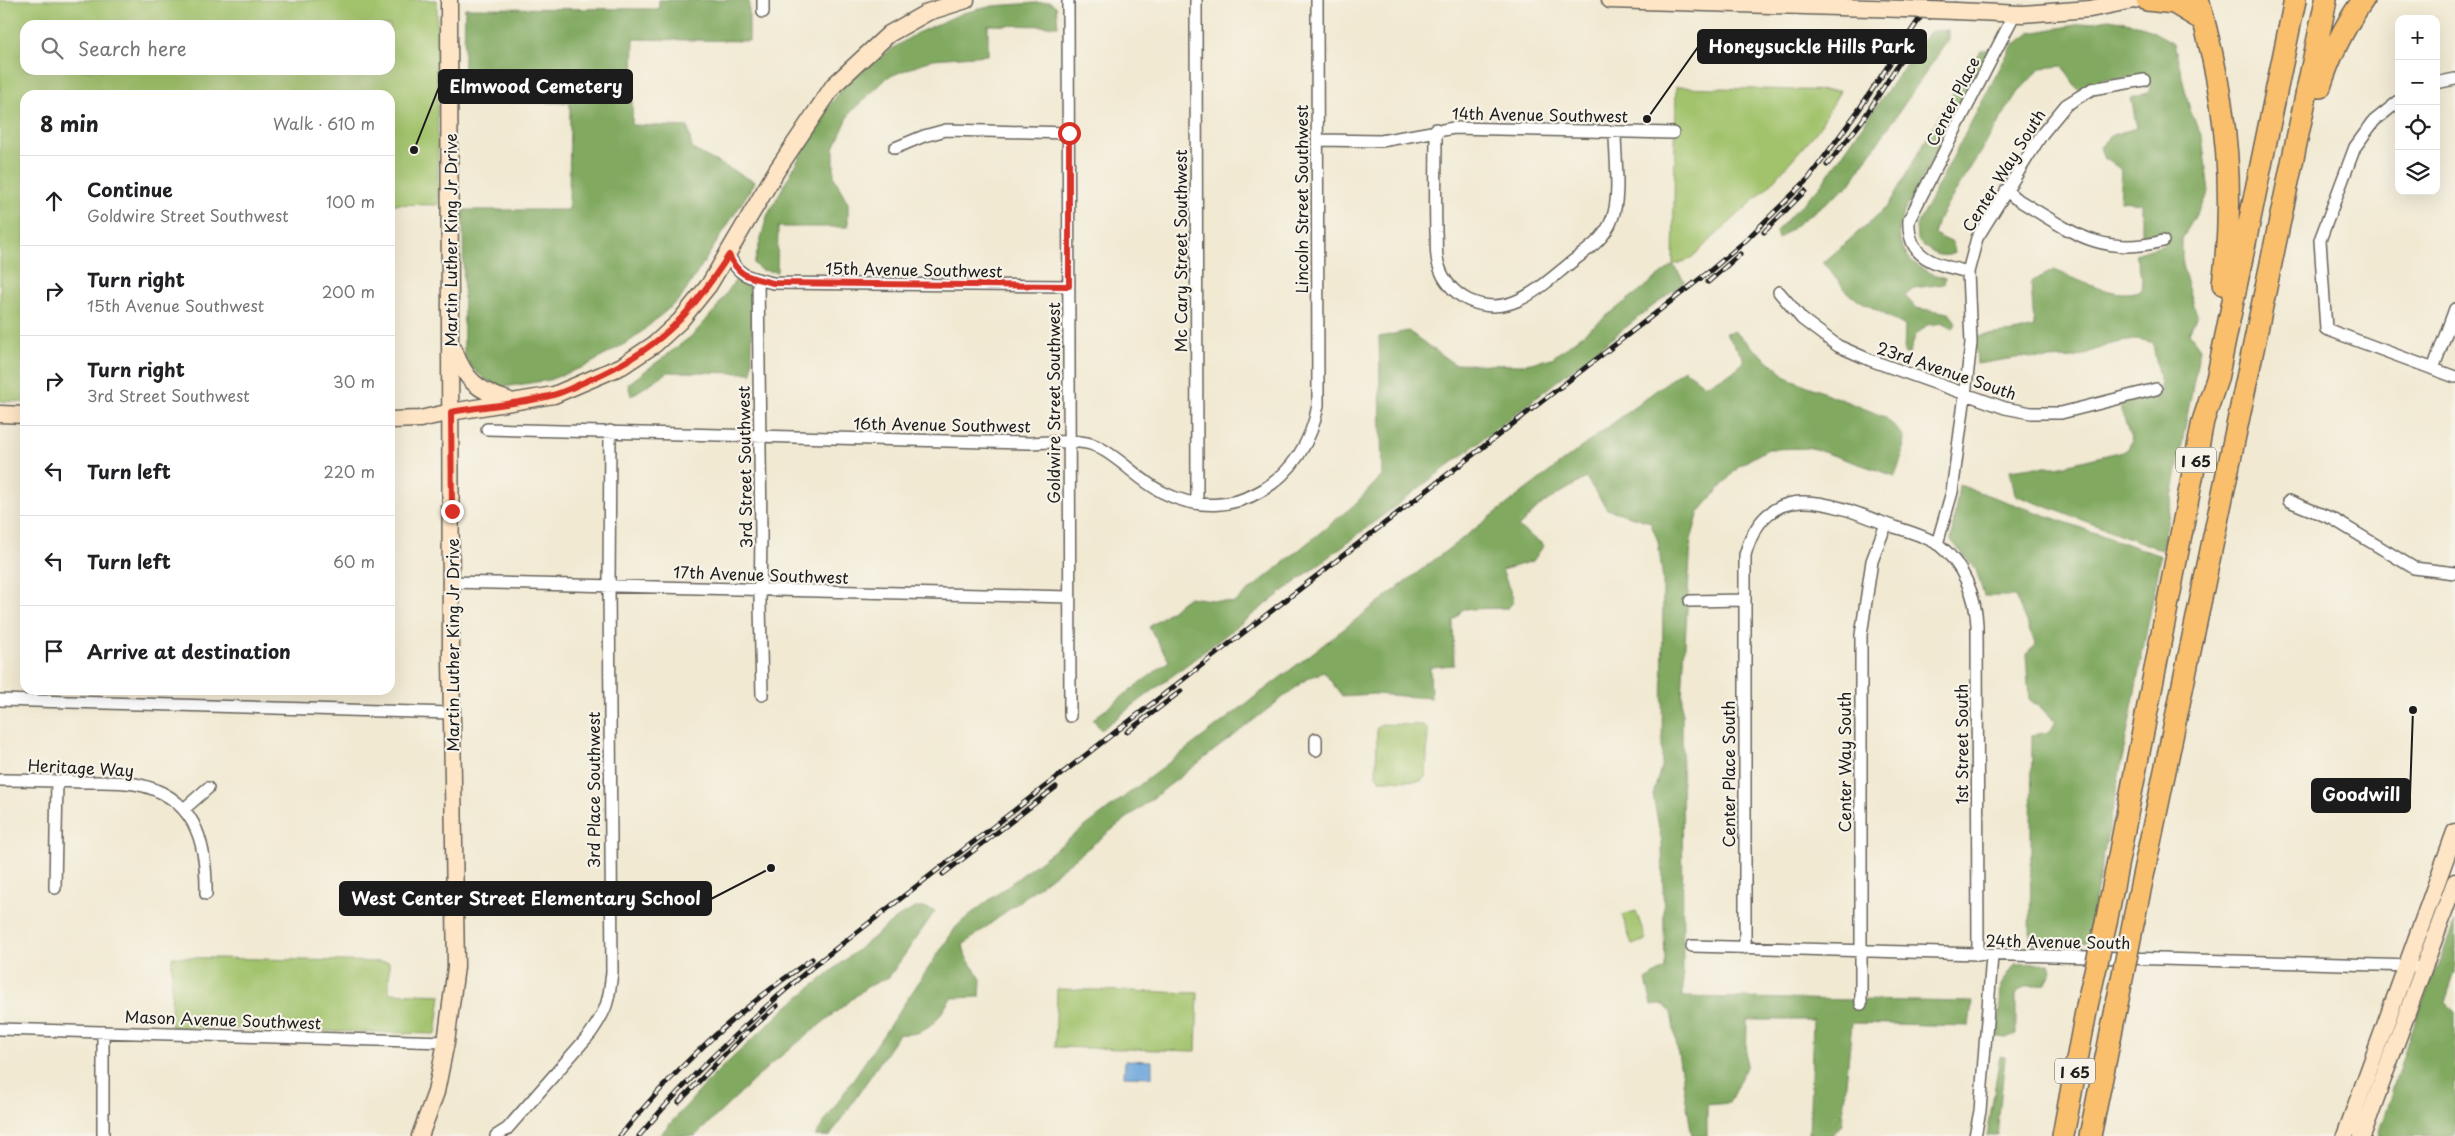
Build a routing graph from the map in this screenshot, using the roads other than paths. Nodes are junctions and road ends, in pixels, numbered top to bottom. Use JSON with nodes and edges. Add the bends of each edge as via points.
{"nodes":[{"id":1,"x":449,"y":0,"type":"edge"},
{"id":2,"x":763,"y":0,"type":"edge"},
{"id":3,"x":966,"y":0,"type":"edge"},
{"id":4,"x":1068,"y":0,"type":"edge"},
{"id":5,"x":1196,"y":0,"type":"edge"},
{"id":6,"x":1317,"y":0,"type":"edge"},
{"id":7,"x":1610,"y":0,"type":"edge"},
{"id":8,"x":2088,"y":0,"type":"edge"},
{"id":9,"x":2134,"y":0,"type":"edge"},
{"id":10,"x":2147,"y":0,"type":"edge"},
{"id":11,"x":2198,"y":0,"type":"edge"},
{"id":12,"x":2295,"y":0,"type":"edge"},
{"id":13,"x":2326,"y":0,"type":"edge"},
{"id":14,"x":2363,"y":0,"type":"edge"},
{"id":15,"x":926,"y":6,"type":"edge"},
{"id":16,"x":2068,"y":10,"type":"junction"},
{"id":17,"x":763,"y":12,"type":"dead end"},
{"id":18,"x":2015,"y":13,"type":"junction"},
{"id":19,"x":2204,"y":21,"type":"junction"},
{"id":20,"x":2455,"y":79,"type":"edge"},
{"id":21,"x":2144,"y":80,"type":"dead end"},
{"id":22,"x":2440,"y":82,"type":"edge"},
{"id":23,"x":2395,"y":104,"type":"edge"},
{"id":24,"x":1436,"y":129,"type":"junction"},
{"id":25,"x":1615,"y":132,"type":"junction"},
{"id":26,"x":1069,"y":133,"type":"junction"},
{"id":27,"x":1672,"y":133,"type":"dead end"},
{"id":28,"x":1318,"y":140,"type":"junction"},
{"id":29,"x":895,"y":148,"type":"dead end"},
{"id":30,"x":2292,"y":165,"type":"junction"},
{"id":31,"x":2006,"y":190,"type":"junction"},
{"id":32,"x":2164,"y":241,"type":"dead end"},
{"id":33,"x":729,"y":255,"type":"junction"},
{"id":34,"x":1968,"y":272,"type":"junction"},
{"id":35,"x":758,"y":279,"type":"junction"},
{"id":36,"x":1069,"y":286,"type":"junction"},
{"id":37,"x":1780,"y":292,"type":"dead end"},
{"id":38,"x":2455,"y":309,"type":"edge"},
{"id":39,"x":451,"y":339,"type":"junction"},
{"id":40,"x":2433,"y":369,"type":"junction"},
{"id":41,"x":2455,"y":377,"type":"edge"},
{"id":42,"x":2156,"y":389,"type":"dead end"},
{"id":43,"x":1965,"y":395,"type":"junction"},
{"id":44,"x":1318,"y":398,"type":"joint"},
{"id":45,"x":513,"y":402,"type":"junction"},
{"id":46,"x":451,"y":412,"type":"junction"},
{"id":47,"x":0,"y":414,"type":"edge"},
{"id":48,"x":20,"y":415,"type":"edge"},
{"id":49,"x":395,"y":420,"type":"edge"},
{"id":50,"x":2203,"y":421,"type":"junction"},
{"id":51,"x":487,"y":429,"type":"dead end"},
{"id":52,"x":610,"y":431,"type":"junction"},
{"id":53,"x":760,"y":436,"type":"junction"},
{"id":54,"x":1070,"y":442,"type":"junction"},
{"id":55,"x":2289,"y":501,"type":"dead end"},
{"id":56,"x":1197,"y":502,"type":"junction"},
{"id":57,"x":1886,"y":524,"type":"junction"},
{"id":58,"x":1937,"y":544,"type":"junction"},
{"id":59,"x":2455,"y":573,"type":"edge"},
{"id":60,"x":451,"y":582,"type":"junction"},
{"id":61,"x":609,"y":586,"type":"junction"},
{"id":62,"x":760,"y":590,"type":"junction"},
{"id":63,"x":1070,"y":597,"type":"junction"},
{"id":64,"x":1744,"y":600,"type":"junction"},
{"id":65,"x":1690,"y":601,"type":"dead end"},
{"id":66,"x":762,"y":694,"type":"dead end"},
{"id":67,"x":0,"y":700,"type":"edge"},
{"id":68,"x":452,"y":713,"type":"junction"},
{"id":69,"x":1070,"y":716,"type":"dead end"},
{"id":70,"x":0,"y":780,"type":"edge"},
{"id":71,"x":57,"y":781,"type":"junction"},
{"id":72,"x":208,"y":788,"type":"dead end"},
{"id":73,"x":184,"y":809,"type":"junction"},
{"id":74,"x":2455,"y":832,"type":"edge"},
{"id":75,"x":2455,"y":882,"type":"edge"},
{"id":76,"x":55,"y":888,"type":"dead end"},
{"id":77,"x":206,"y":894,"type":"dead end"},
{"id":78,"x":1692,"y":946,"type":"dead end"},
{"id":79,"x":1745,"y":948,"type":"junction"},
{"id":80,"x":1860,"y":951,"type":"junction"},
{"id":81,"x":1978,"y":955,"type":"junction"},
{"id":82,"x":1992,"y":956,"type":"junction"},
{"id":83,"x":2406,"y":964,"type":"junction"},
{"id":84,"x":2423,"y":968,"type":"junction"},
{"id":85,"x":1861,"y":1004,"type":"dead end"},
{"id":86,"x":0,"y":1029,"type":"edge"},
{"id":87,"x":103,"y":1032,"type":"junction"},
{"id":88,"x":446,"y":1042,"type":"junction"},
{"id":89,"x":103,"y":1136,"type":"edge"},
{"id":90,"x":420,"y":1136,"type":"edge"},
{"id":91,"x":496,"y":1136,"type":"edge"},
{"id":92,"x":1975,"y":1136,"type":"edge"},
{"id":93,"x":2062,"y":1136,"type":"edge"},
{"id":94,"x":2090,"y":1136,"type":"edge"},
{"id":95,"x":2345,"y":1136,"type":"edge"},
{"id":96,"x":2362,"y":1136,"type":"edge"}],
"edges":[{"from":1,"to":39,"type":"main road","name":"Martin Luther King Jr Drive"},
{"from":2,"to":17,"type":"street"},
{"from":3,"to":15,"type":"main road"},
{"from":4,"to":26,"type":"street","name":"Goldwire Street Southwest"},
{"from":5,"to":56,"type":"street","name":"Mc Cary Street Southwest"},
{"from":6,"to":28,"type":"street","name":"Lincoln Street Southwest"},
{"from":7,"to":18,"type":"main road","bridge":true},
{"from":8,"to":16,"type":"main road"},
{"from":9,"to":16,"type":"main road"},
{"from":10,"to":19,"type":"highway","via":[[2174,3]]},
{"from":11,"to":19,"type":"highway"},
{"from":12,"to":50,"type":"highway","number":"I 65","via":[[2217,379]]},
{"from":13,"to":30,"type":"highway","number":"I 65"},
{"from":14,"to":30,"type":"highway","via":[[2330,58]]},
{"from":15,"to":33,"type":"main road","via":[[889,34],[834,85],[777,170]]},
{"from":16,"to":18,"type":"main road"},
{"from":18,"to":34,"type":"street","name":"Center Place","via":[[1909,220],[1911,240],[1930,262]]},
{"from":19,"to":50,"type":"highway","via":[[2225,125],[2229,203],[2228,247]]},
{"from":20,"to":22,"type":"street"},
{"from":21,"to":31,"type":"street","name":"Center Way South","via":[[2092,89],[2066,105],[2042,134]]},
{"from":23,"to":40,"type":"street","via":[[2374,121],[2355,147],[2320,240],[2326,329]]},
{"from":24,"to":25,"type":"street","name":"14th Avenue Southwest"},
{"from":24,"to":25,"type":"street","via":[[1439,267],[1447,282],[1460,295],[1475,303],[1494,307],[1513,304],[1528,296],[1603,236],[1615,204]]},
{"from":24,"to":28,"type":"street","name":"14th Avenue Southwest","via":[[1397,139]]},
{"from":25,"to":27,"type":"street","name":"14th Avenue Southwest"},
{"from":26,"to":29,"type":"street","via":[[946,130]]},
{"from":26,"to":36,"type":"street","name":"Goldwire Street Southwest"},
{"from":28,"to":44,"type":"street","name":"Lincoln Street Southwest"},
{"from":30,"to":94,"type":"highway","number":"I 65","bridge":true},
{"from":31,"to":32,"type":"street","via":[[2083,238],[2097,243],[2129,247]]},
{"from":31,"to":34,"type":"street","name":"Center Way South","via":[[1977,238]]},
{"from":33,"to":35,"type":"street","via":[[743,275]]},
{"from":33,"to":45,"type":"main road","via":[[680,321],[655,344],[622,366],[554,395]]},
{"from":34,"to":43,"type":"street","name":"Center Way South","via":[[1971,343]]},
{"from":35,"to":36,"type":"street","name":"15th Avenue Southwest","via":[[773,283]]},
{"from":35,"to":53,"type":"street","name":"3rd Street Southwest"},
{"from":36,"to":54,"type":"street","name":"Goldwire Street Southwest"},
{"from":37,"to":43,"type":"street","name":"23rd Avenue South","via":[[1802,319],[1838,346]]},
{"from":38,"to":40,"type":"street"},
{"from":39,"to":45,"type":"main road","via":[[462,368],[471,380],[490,395]]},
{"from":39,"to":46,"type":"main road","name":"Martin Luther King Jr Drive"},
{"from":40,"to":41,"type":"street"},
{"from":42,"to":43,"type":"street","name":"23rd Avenue South","via":[[2076,410],[2046,414],[2020,412]]},
{"from":43,"to":58,"type":"street","name":"Center Way South","via":[[1952,492]]},
{"from":44,"to":56,"type":"street","name":"16th Avenue Southwest","via":[[1316,419],[1308,441],[1277,482],[1250,497],[1232,502]]},
{"from":45,"to":46,"type":"main road"},
{"from":46,"to":49,"type":"main road","via":[[420,419]]},
{"from":46,"to":60,"type":"main road","name":"Martin Luther King Jr Drive"},
{"from":47,"to":48,"type":"main road"},
{"from":50,"to":93,"type":"highway","number":"I 65","bridge":true},
{"from":51,"to":52,"type":"street","name":"16th Avenue Southwest"},
{"from":52,"to":53,"type":"street","name":"16th Avenue Southwest"},
{"from":52,"to":61,"type":"street","name":"3rd Place Southwest"},
{"from":53,"to":54,"type":"street","name":"16th Avenue Southwest"},
{"from":53,"to":62,"type":"street","name":"3rd Street Southwest"},
{"from":54,"to":56,"type":"street","name":"16th Avenue Southwest","via":[[1097,446],[1161,492]]},
{"from":54,"to":63,"type":"street","name":"Goldwire Street Southwest"},
{"from":55,"to":59,"type":"street","via":[[2333,519],[2414,568]]},
{"from":57,"to":58,"type":"street","name":"Center Place South"},
{"from":57,"to":64,"type":"street","name":"Center Place South","via":[[1826,503],[1801,502],[1778,509],[1762,522],[1749,543],[1744,567]]},
{"from":57,"to":80,"type":"street","name":"Center Way South","via":[[1868,578],[1861,635]]},
{"from":58,"to":81,"type":"street","name":"1st Street South","via":[[1968,582],[1976,611]]},
{"from":60,"to":61,"type":"street","name":"17th Avenue Southwest"},
{"from":60,"to":68,"type":"main road","name":"Martin Luther King Jr Drive"},
{"from":61,"to":62,"type":"street","name":"17th Avenue Southwest"},
{"from":61,"to":91,"type":"street","name":"3rd Place Southwest","via":[[610,999],[590,1034],[507,1129]]},
{"from":62,"to":63,"type":"street","name":"17th Avenue Southwest"},
{"from":62,"to":66,"type":"street","name":"3rd Street Southwest"},
{"from":63,"to":69,"type":"street","name":"Goldwire Street Southwest"},
{"from":64,"to":65,"type":"street"},
{"from":64,"to":79,"type":"street","name":"Center Place South"},
{"from":67,"to":68,"type":"street"},
{"from":68,"to":88,"type":"main road","name":"Martin Luther King Jr Drive","via":[[456,968]]},
{"from":70,"to":71,"type":"street","name":"Heritage Way"},
{"from":71,"to":73,"type":"street","name":"Heritage Way","via":[[135,784],[170,797]]},
{"from":71,"to":76,"type":"street"},
{"from":72,"to":73,"type":"street"},
{"from":73,"to":77,"type":"street","name":"Heritage Way","via":[[200,834]]},
{"from":74,"to":83,"type":"main road"},
{"from":75,"to":84,"type":"main road"},
{"from":78,"to":79,"type":"street","name":"24th Avenue South"},
{"from":79,"to":80,"type":"street","name":"24th Avenue South"},
{"from":80,"to":81,"type":"street","name":"24th Avenue South"},
{"from":80,"to":85,"type":"street","name":"Center Way South"},
{"from":81,"to":82,"type":"street","name":"24th Avenue South"},
{"from":82,"to":83,"type":"street","name":"24th Avenue South"},
{"from":82,"to":92,"type":"street","via":[[1980,1111]]},
{"from":83,"to":84,"type":"street","name":"24th Avenue South"},
{"from":83,"to":95,"type":"main road"},
{"from":84,"to":96,"type":"main road"},
{"from":86,"to":87,"type":"street","name":"Mason Avenue Southwest"},
{"from":87,"to":88,"type":"street","name":"Mason Avenue Southwest"},
{"from":87,"to":89,"type":"street"},
{"from":88,"to":90,"type":"main road","name":"Martin Luther King Jr Drive","via":[[436,1092]]}]}
